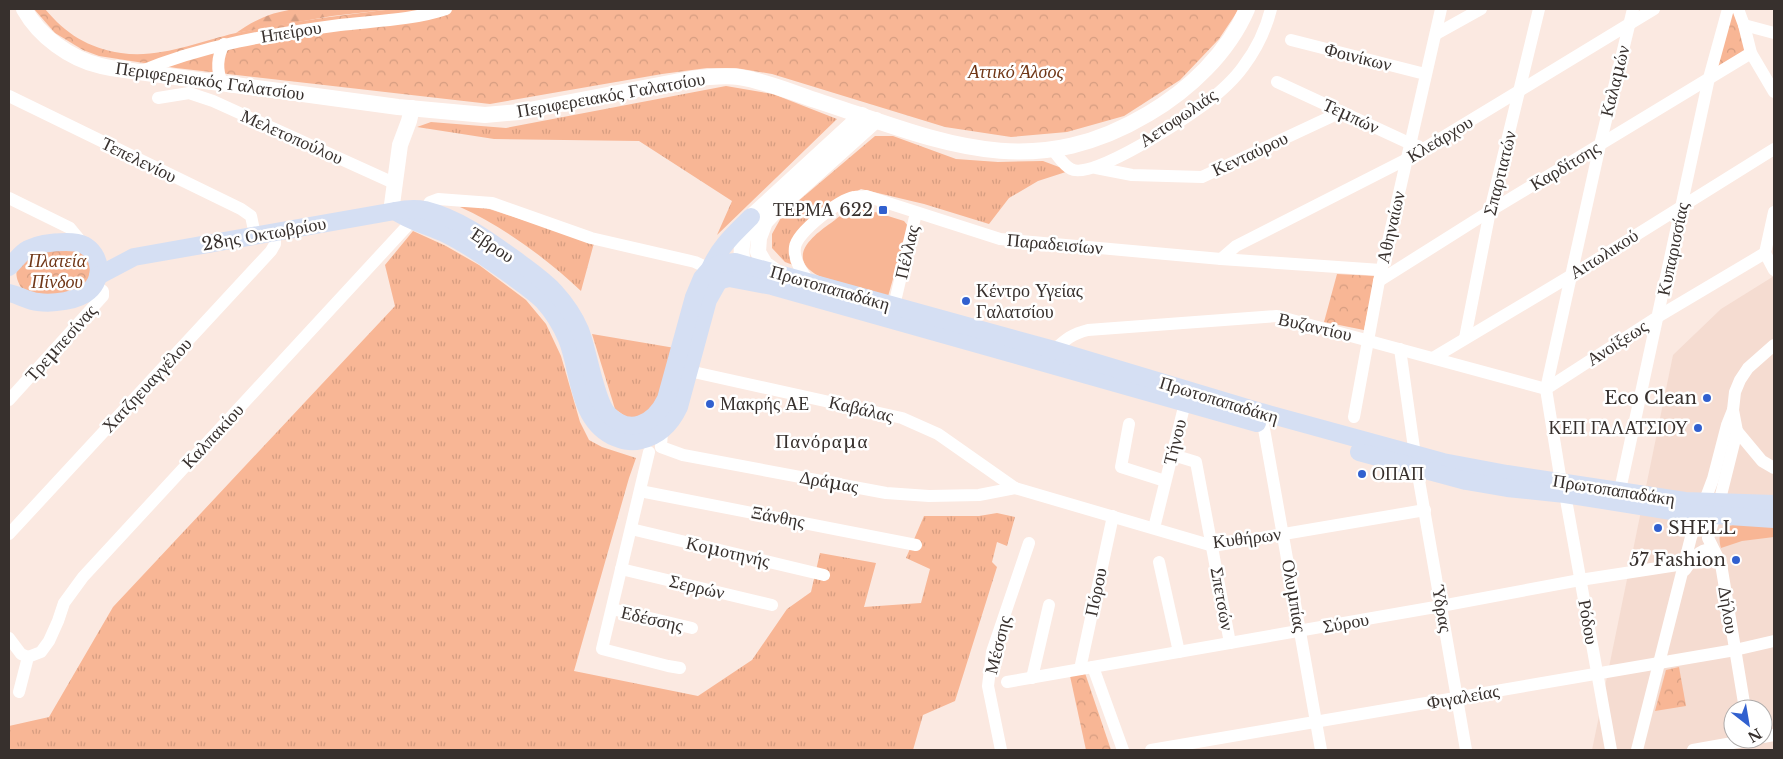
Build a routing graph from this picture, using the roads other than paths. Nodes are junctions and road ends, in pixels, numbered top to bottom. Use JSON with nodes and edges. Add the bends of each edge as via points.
{"nodes":[{"id":1,"x":24,"y":9,"type":"edge"},
{"id":2,"x":446,"y":9,"type":"edge"},
{"id":3,"x":1247,"y":9,"type":"edge"},
{"id":4,"x":1271,"y":9,"type":"edge"},
{"id":5,"x":1441,"y":9,"type":"edge"},
{"id":6,"x":1481,"y":9,"type":"edge"},
{"id":7,"x":1539,"y":9,"type":"edge"},
{"id":8,"x":1633,"y":9,"type":"edge"},
{"id":9,"x":1654,"y":9,"type":"edge"},
{"id":10,"x":1728,"y":9,"type":"edge"},
{"id":11,"x":1738,"y":9,"type":"edge"},
{"id":12,"x":1629,"y":25,"type":"junction"},
{"id":13,"x":1744,"y":25,"type":"junction"},
{"id":14,"x":1774,"y":33,"type":"edge"},
{"id":15,"x":1436,"y":34,"type":"junction"},
{"id":16,"x":1291,"y":40,"type":"dead end"},
{"id":17,"x":224,"y":44,"type":"junction"},
{"id":18,"x":1751,"y":53,"type":"junction"},
{"id":19,"x":139,"y":72,"type":"junction"},
{"id":20,"x":1426,"y":74,"type":"junction"},
{"id":21,"x":1709,"y":78,"type":"junction"},
{"id":22,"x":1277,"y":82,"type":"dead end"},
{"id":23,"x":222,"y":83,"type":"junction"},
{"id":24,"x":1520,"y":90,"type":"junction"},
{"id":25,"x":1774,"y":92,"type":"edge"},
{"id":26,"x":9,"y":96,"type":"edge"},
{"id":27,"x":158,"y":98,"type":"dead end"},
{"id":28,"x":405,"y":107,"type":"junction"},
{"id":29,"x":1341,"y":112,"type":"junction"},
{"id":30,"x":869,"y":117,"type":"junction"},
{"id":31,"x":1411,"y":144,"type":"junction"},
{"id":32,"x":1600,"y":145,"type":"junction"},
{"id":33,"x":1425,"y":148,"type":"junction"},
{"id":34,"x":1774,"y":149,"type":"edge"},
{"id":35,"x":1053,"y":150,"type":"junction"},
{"id":36,"x":1407,"y":159,"type":"junction"},
{"id":37,"x":1096,"y":168,"type":"junction"},
{"id":38,"x":9,"y":198,"type":"edge"},
{"id":39,"x":397,"y":205,"type":"junction"},
{"id":40,"x":1682,"y":206,"type":"junction"},
{"id":41,"x":424,"y":210,"type":"junction"},
{"id":42,"x":1490,"y":211,"type":"junction"},
{"id":43,"x":1774,"y":212,"type":"edge"},
{"id":44,"x":916,"y":213,"type":"junction"},
{"id":45,"x":752,"y":217,"type":"junction"},
{"id":46,"x":275,"y":232,"type":"junction"},
{"id":47,"x":256,"y":235,"type":"junction"},
{"id":48,"x":88,"y":247,"type":"junction"},
{"id":49,"x":1765,"y":253,"type":"junction"},
{"id":50,"x":134,"y":257,"type":"junction"},
{"id":51,"x":1221,"y":259,"type":"junction"},
{"id":52,"x":742,"y":263,"type":"junction"},
{"id":53,"x":11,"y":265,"type":"edge"},
{"id":54,"x":710,"y":269,"type":"junction"},
{"id":55,"x":1774,"y":270,"type":"edge"},
{"id":56,"x":778,"y":273,"type":"junction"},
{"id":57,"x":1380,"y":275,"type":"junction"},
{"id":58,"x":1572,"y":275,"type":"junction"},
{"id":59,"x":97,"y":280,"type":"junction"},
{"id":60,"x":747,"y":280,"type":"junction"},
{"id":61,"x":810,"y":282,"type":"junction"},
{"id":62,"x":16,"y":294,"type":"edge"},
{"id":63,"x":892,"y":312,"type":"junction"},
{"id":64,"x":1659,"y":316,"type":"junction"},
{"id":65,"x":1465,"y":338,"type":"junction"},
{"id":66,"x":1369,"y":340,"type":"junction"},
{"id":67,"x":1774,"y":345,"type":"edge"},
{"id":68,"x":1400,"y":349,"type":"junction"},
{"id":69,"x":1054,"y":350,"type":"junction"},
{"id":70,"x":1433,"y":358,"type":"junction"},
{"id":71,"x":689,"y":371,"type":"junction"},
{"id":72,"x":1546,"y":388,"type":"junction"},
{"id":73,"x":9,"y":400,"type":"edge"},
{"id":74,"x":1185,"y":403,"type":"junction"},
{"id":75,"x":1734,"y":410,"type":"junction"},
{"id":76,"x":1354,"y":417,"type":"dead end"},
{"id":77,"x":1262,"y":419,"type":"junction"},
{"id":78,"x":1129,"y":424,"type":"dead end"},
{"id":79,"x":1737,"y":431,"type":"junction"},
{"id":80,"x":661,"y":439,"type":"junction"},
{"id":81,"x":634,"y":441,"type":"junction"},
{"id":82,"x":649,"y":452,"type":"junction"},
{"id":83,"x":1173,"y":455,"type":"junction"},
{"id":84,"x":1416,"y":462,"type":"junction"},
{"id":85,"x":1774,"y":468,"type":"edge"},
{"id":86,"x":1165,"y":481,"type":"junction"},
{"id":87,"x":1015,"y":488,"type":"junction"},
{"id":88,"x":1563,"y":488,"type":"junction"},
{"id":89,"x":1620,"y":490,"type":"junction"},
{"id":90,"x":640,"y":491,"type":"junction"},
{"id":91,"x":1774,"y":504,"type":"edge"},
{"id":92,"x":1710,"y":508,"type":"junction"},
{"id":93,"x":1425,"y":510,"type":"junction"},
{"id":94,"x":1113,"y":516,"type":"junction"},
{"id":95,"x":1774,"y":518,"type":"edge"},
{"id":96,"x":1154,"y":528,"type":"junction"},
{"id":97,"x":631,"y":529,"type":"junction"},
{"id":98,"x":9,"y":534,"type":"edge"},
{"id":99,"x":1283,"y":534,"type":"junction"},
{"id":100,"x":1029,"y":543,"type":"dead end"},
{"id":101,"x":916,"y":545,"type":"dead end"},
{"id":102,"x":1213,"y":546,"type":"junction"},
{"id":103,"x":1713,"y":550,"type":"junction"},
{"id":104,"x":1159,"y":562,"type":"dead end"},
{"id":105,"x":1684,"y":564,"type":"junction"},
{"id":106,"x":621,"y":569,"type":"junction"},
{"id":107,"x":824,"y":575,"type":"dead end"},
{"id":108,"x":1680,"y":579,"type":"junction"},
{"id":109,"x":1580,"y":580,"type":"junction"},
{"id":110,"x":772,"y":605,"type":"dead end"},
{"id":111,"x":1049,"y":605,"type":"dead end"},
{"id":112,"x":1441,"y":606,"type":"junction"},
{"id":113,"x":612,"y":609,"type":"junction"},
{"id":114,"x":692,"y":628,"type":"dead end"},
{"id":115,"x":1300,"y":630,"type":"junction"},
{"id":116,"x":9,"y":638,"type":"edge"},
{"id":117,"x":1774,"y":641,"type":"edge"},
{"id":118,"x":1230,"y":643,"type":"junction"},
{"id":119,"x":1735,"y":650,"type":"junction"},
{"id":120,"x":1179,"y":652,"type":"junction"},
{"id":121,"x":28,"y":657,"type":"junction"},
{"id":122,"x":1659,"y":663,"type":"junction"},
{"id":123,"x":680,"y":668,"type":"dead end"},
{"id":124,"x":1086,"y":668,"type":"junction"},
{"id":125,"x":1597,"y":674,"type":"junction"},
{"id":126,"x":1032,"y":678,"type":"junction"},
{"id":127,"x":1007,"y":682,"type":"dead end"},
{"id":128,"x":19,"y":692,"type":"dead end"},
{"id":129,"x":1457,"y":698,"type":"junction"},
{"id":130,"x":1743,"y":699,"type":"edge"},
{"id":131,"x":1316,"y":722,"type":"junction"},
{"id":132,"x":1723,"y":746,"type":"edge"},
{"id":133,"x":1001,"y":750,"type":"edge"},
{"id":134,"x":1123,"y":750,"type":"edge"},
{"id":135,"x":1151,"y":750,"type":"edge"},
{"id":136,"x":1321,"y":750,"type":"edge"},
{"id":137,"x":1466,"y":750,"type":"edge"},
{"id":138,"x":1611,"y":750,"type":"edge"},
{"id":139,"x":1637,"y":750,"type":"edge"},
{"id":140,"x":1693,"y":750,"type":"edge"}],
"edges":[{"from":1,"to":19,"type":"street","name":"Περιφερειακός Γαλατσίου","via":[[43,34],[72,55],[100,66]]},
{"from":2,"to":17,"type":"street","name":"Ηπείρου"},
{"from":3,"to":35,"type":"street","name":"Περιφερειακός Γαλατσίου","via":[[1228,42],[1208,67],[1165,104],[1108,134]]},
{"from":4,"to":37,"type":"street","name":"Αετοφωλιάς","via":[[1263,34],[1244,66],[1225,87],[1184,119]]},
{"from":5,"to":15,"type":"street","name":"Αθηναίων"},
{"from":6,"to":15,"type":"street"},
{"from":7,"to":24,"type":"street","name":"Σπαρτιατών"},
{"from":8,"to":12,"type":"street","name":"Καλαμών"},
{"from":9,"to":12,"type":"street","name":"Κλεάρχου"},
{"from":10,"to":21,"type":"street","name":"Κυπαρισσίας"},
{"from":11,"to":13,"type":"street"},
{"from":12,"to":24,"type":"street","name":"Κλεάρχου"},
{"from":12,"to":32,"type":"street","name":"Καλαμών"},
{"from":13,"to":14,"type":"street"},
{"from":13,"to":18,"type":"street"},
{"from":15,"to":20,"type":"street","name":"Αθηναίων"},
{"from":16,"to":20,"type":"street","name":"Φοινίκων"},
{"from":17,"to":19,"type":"street","name":"Ηπείρου"},
{"from":17,"to":23,"type":"street","via":[[218,67]]},
{"from":18,"to":21,"type":"street","name":"Καρδίτσης"},
{"from":18,"to":25,"type":"street"},
{"from":19,"to":23,"type":"street","name":"Περιφερειακός Γαλατσίου"},
{"from":20,"to":31,"type":"street","name":"Αθηναίων"},
{"from":21,"to":32,"type":"street","name":"Καρδίτσης"},
{"from":21,"to":40,"type":"street","name":"Κυπαρισσίας"},
{"from":22,"to":29,"type":"street","name":"Τεμπών"},
{"from":23,"to":28,"type":"street","name":"Περιφερειακός Γαλατσίου"},
{"from":24,"to":33,"type":"street","name":"Κλεάρχου"},
{"from":24,"to":42,"type":"street","name":"Σπαρτιατών"},
{"from":26,"to":47,"type":"street","name":"Τεπελενίου","via":[[241,209],[250,216]]},
{"from":27,"to":39,"type":"street","name":"Μελετοπούλου","via":[[189,93],[214,101]]},
{"from":28,"to":30,"type":"street","name":"Περιφερειακός Γαλατσίου","via":[[485,115],[510,113],[714,76],[739,77]]},
{"from":28,"to":39,"type":"street","via":[[409,121],[400,145]]},
{"from":29,"to":31,"type":"street","name":"Τεμπών"},
{"from":29,"to":37,"type":"street","name":"Κενταύρου","via":[[1202,177],[1132,175]]},
{"from":30,"to":35,"type":"street","name":"Περιφερειακός Γαλατσίου","via":[[934,140],[980,150]]},
{"from":30,"to":45,"type":"street"},
{"from":30,"to":56,"type":"street","via":[[765,222],[758,252],[765,264]]},
{"from":31,"to":33,"type":"street","name":"Τεμπών"},
{"from":31,"to":36,"type":"street","name":"Αθηναίων"},
{"from":32,"to":42,"type":"street","name":"Καρδίτσης"},
{"from":32,"to":58,"type":"street","name":"Καλαμών"},
{"from":33,"to":36,"type":"street","name":"Κλεάρχου"},
{"from":34,"to":40,"type":"street","name":"Αιτωλικού"},
{"from":35,"to":37,"type":"street","name":"Αετοφωλιάς","via":[[1072,170]]},
{"from":36,"to":51,"type":"street","name":"Κλεάρχου","via":[[1236,246]]},
{"from":36,"to":57,"type":"street","name":"Αθηναίων"},
{"from":38,"to":48,"type":"street","via":[[70,228]]},
{"from":39,"to":41,"type":"main road","name":"Έβρου"},
{"from":39,"to":46,"type":"main road","name":"28ης Οκτωβρίου"},
{"from":39,"to":81,"type":"main road","name":"Έβρου","via":[[462,242],[543,301],[568,340],[594,422],[613,436]]},
{"from":39,"to":121,"type":"street","name":"Καλπακίου","via":[[409,224],[83,577],[64,603],[49,641],[41,652]]},
{"from":40,"to":58,"type":"street","name":"Αιτωλικού"},
{"from":40,"to":64,"type":"street","name":"Κυπαρισσίας"},
{"from":41,"to":54,"type":"street","via":[[430,202],[438,199],[492,203],[591,238],[695,262]]},
{"from":41,"to":54,"type":"main road","name":"Έβρου","via":[[482,236],[554,291],[566,305],[580,332],[604,408],[625,425],[642,424],[662,408],[694,297]]},
{"from":42,"to":57,"type":"street","name":"Καρδίτσης"},
{"from":42,"to":65,"type":"street","name":"Σπαρτιατών"},
{"from":43,"to":49,"type":"street"},
{"from":44,"to":51,"type":"street","name":"Παραδεισίων","via":[[1000,239]]},
{"from":44,"to":61,"type":"street","name":"Παραδεισίων","via":[[866,196],[853,197],[841,203],[807,229],[794,248],[797,262]]},
{"from":44,"to":63,"type":"street","name":"Πέλλας"},
{"from":45,"to":52,"type":"street","via":[[743,234]]},
{"from":45,"to":54,"type":"main road","name":"Έβρου","via":[[722,246]]},
{"from":46,"to":47,"type":"main road","name":"28ης Οκτωβρίου"},
{"from":46,"to":98,"type":"street","name":"Χατζηευαγγέλου","via":[[271,251]]},
{"from":47,"to":50,"type":"main road","name":"28ης Οκτωβρίου"},
{"from":48,"to":50,"type":"main road","name":"28ης Οκτωβρίου"},
{"from":48,"to":53,"type":"main road","name":"28ης Οκτωβρίου","via":[[75,242],[53,241],[27,249]]},
{"from":48,"to":59,"type":"main road","via":[[98,264]]},
{"from":49,"to":55,"type":"street"},
{"from":49,"to":64,"type":"street","name":"Ανοίξεως"},
{"from":50,"to":59,"type":"main road","name":"28ης Οκτωβρίου"},
{"from":51,"to":57,"type":"street","name":"Παραδεισίων"},
{"from":52,"to":54,"type":"main road","via":[[727,262]]},
{"from":52,"to":56,"type":"main road","name":"Πρωτοπαπαδάκη"},
{"from":52,"to":60,"type":"street"},
{"from":53,"to":62,"type":"main road","name":"28ης Οκτωβρίου"},
{"from":56,"to":61,"type":"main road","name":"Πρωτοπαπαδάκη"},
{"from":57,"to":66,"type":"street","name":"Αθηναίων"},
{"from":58,"to":65,"type":"street","name":"Αιτωλικού"},
{"from":58,"to":72,"type":"street","name":"Καλαμών"},
{"from":59,"to":62,"type":"main road","name":"28ης Οκτωβρίου","via":[[88,292],[62,301],[30,301]]},
{"from":59,"to":73,"type":"street","name":"Τρεμπεσίνας","via":[[103,296]]},
{"from":60,"to":63,"type":"main road","name":"Πρωτοπαπαδάκη"},
{"from":60,"to":71,"type":"main road","via":[[723,279],[714,288]]},
{"from":61,"to":63,"type":"main road","name":"Πρωτοπαπαδάκη"},
{"from":63,"to":69,"type":"main road","name":"Πρωτοπαπαδάκη"},
{"from":63,"to":74,"type":"main road","name":"Πρωτοπαπαδάκη"},
{"from":64,"to":72,"type":"street","name":"Ανοίξεως"},
{"from":64,"to":89,"type":"street","name":"Κυπαρισσίας"},
{"from":65,"to":70,"type":"street","name":"Αιτωλικού"},
{"from":66,"to":68,"type":"street","name":"Βυζαντίου"},
{"from":66,"to":69,"type":"street","name":"Βυζαντίου","via":[[1277,316],[1088,330],[1066,338]]},
{"from":66,"to":76,"type":"street","name":"Αθηναίων"},
{"from":67,"to":75,"type":"street","via":[[1748,368],[1740,380],[1735,392]]},
{"from":68,"to":70,"type":"street","name":"Βυζαντίου"},
{"from":68,"to":84,"type":"street","name":"Ύδρας"},
{"from":69,"to":77,"type":"main road","name":"Πρωτοπαπαδάκη"},
{"from":70,"to":72,"type":"street","name":"Βυζαντίου"},
{"from":71,"to":80,"type":"main road","via":[[679,407]]},
{"from":71,"to":87,"type":"street","name":"Καβάλας","via":[[902,418],[938,434]]},
{"from":72,"to":88,"type":"street","name":"Ρόδου"},
{"from":74,"to":77,"type":"main road","name":"Πρωτοπαπαδάκη"},
{"from":74,"to":83,"type":"street","name":"Τήνου"},
{"from":75,"to":79,"type":"street"},
{"from":75,"to":92,"type":"street","via":[[1713,479]]},
{"from":77,"to":84,"type":"main road","name":"Πρωτοπαπαδάκη"},
{"from":77,"to":99,"type":"street","name":"Ολυμπίας"},
{"from":78,"to":86,"type":"street","name":"Τήνου","via":[[1121,467]]},
{"from":79,"to":85,"type":"street","via":[[1762,461]]},
{"from":79,"to":92,"type":"street"},
{"from":80,"to":81,"type":"main road"},
{"from":80,"to":82,"type":"street"},
{"from":80,"to":87,"type":"street","name":"Δράμας","via":[[683,455],[886,493],[979,495]]},
{"from":81,"to":82,"type":"street","name":"Έβρου"},
{"from":82,"to":90,"type":"street"},
{"from":83,"to":86,"type":"street","name":"Τήνου"},
{"from":83,"to":102,"type":"street","name":"Σπετσών","via":[[1196,462]]},
{"from":84,"to":88,"type":"main road","name":"Πρωτοπαπαδάκη","via":[[1466,481],[1507,488]]},
{"from":84,"to":93,"type":"street","name":"Ύδρας"},
{"from":86,"to":96,"type":"street","name":"Τήνου"},
{"from":87,"to":94,"type":"street","name":"Κυθήρων"},
{"from":88,"to":89,"type":"main road","name":"Πρωτοπαπαδάκη"},
{"from":88,"to":92,"type":"main road","name":"Πρωτοπαπαδάκη","via":[[1684,513]]},
{"from":88,"to":109,"type":"street","name":"Ρόδου"},
{"from":89,"to":92,"type":"main road","name":"Πρωτοπαπαδάκη"},
{"from":90,"to":97,"type":"street"},
{"from":90,"to":101,"type":"street","name":"Ξάνθης"},
{"from":91,"to":92,"type":"main road","name":"Πρωτοπαπαδάκη"},
{"from":92,"to":95,"type":"main road"},
{"from":92,"to":103,"type":"street","name":"Δήλου","via":[[1708,538]]},
{"from":92,"to":105,"type":"street"},
{"from":93,"to":99,"type":"street","name":"Κυθήρων"},
{"from":93,"to":112,"type":"street","name":"Ύδρας"},
{"from":94,"to":96,"type":"street","name":"Κυθήρων"},
{"from":94,"to":124,"type":"street","name":"Πόρου"},
{"from":96,"to":102,"type":"street","name":"Κυθήρων"},
{"from":97,"to":106,"type":"street"},
{"from":97,"to":107,"type":"street","name":"Κομοτηνής"},
{"from":99,"to":102,"type":"street","name":"Κυθήρων"},
{"from":99,"to":115,"type":"street","name":"Ολυμπίας"},
{"from":100,"to":133,"type":"street","name":"Μέσσης","via":[[992,652],[988,686]]},
{"from":102,"to":118,"type":"street","name":"Σπετσών"},
{"from":103,"to":108,"type":"street","via":[[1697,555]]},
{"from":103,"to":119,"type":"street","name":"Δήλου","via":[[1721,564]]},
{"from":104,"to":120,"type":"street"},
{"from":105,"to":108,"type":"street"},
{"from":105,"to":109,"type":"street","name":"Σύρου"},
{"from":106,"to":110,"type":"street","name":"Σερρών"},
{"from":106,"to":113,"type":"street"},
{"from":108,"to":122,"type":"street"},
{"from":109,"to":112,"type":"street","name":"Σύρου"},
{"from":109,"to":125,"type":"street","name":"Ρόδου"},
{"from":111,"to":126,"type":"street"},
{"from":112,"to":115,"type":"street","name":"Σύρου"},
{"from":112,"to":129,"type":"street","name":"Ύδρας"},
{"from":113,"to":114,"type":"street","name":"Εδέσσης"},
{"from":113,"to":123,"type":"street","via":[[602,649]]},
{"from":115,"to":118,"type":"street","name":"Σύρου"},
{"from":115,"to":131,"type":"street","name":"Ολυμπίας"},
{"from":116,"to":121,"type":"street","via":[[21,654]]},
{"from":117,"to":119,"type":"street","name":"Φιγαλείας"},
{"from":118,"to":120,"type":"street","name":"Σύρου"},
{"from":119,"to":122,"type":"street","name":"Φιγαλείας"},
{"from":119,"to":130,"type":"street","name":"Δήλου"},
{"from":120,"to":124,"type":"street","name":"Σύρου"},
{"from":121,"to":128,"type":"street"},
{"from":122,"to":125,"type":"street","name":"Φιγαλείας"},
{"from":122,"to":139,"type":"street"},
{"from":124,"to":126,"type":"street","name":"Σύρου"},
{"from":124,"to":134,"type":"street"},
{"from":125,"to":129,"type":"street","name":"Φιγαλείας"},
{"from":125,"to":138,"type":"street","name":"Ρόδου"},
{"from":126,"to":127,"type":"street","name":"Σύρου"},
{"from":129,"to":131,"type":"street","name":"Φιγαλείας"},
{"from":129,"to":137,"type":"street","name":"Ύδρας"},
{"from":131,"to":135,"type":"street","name":"Φιγαλείας"},
{"from":131,"to":136,"type":"street","name":"Ολυμπίας"},
{"from":132,"to":140,"type":"street"}]}
